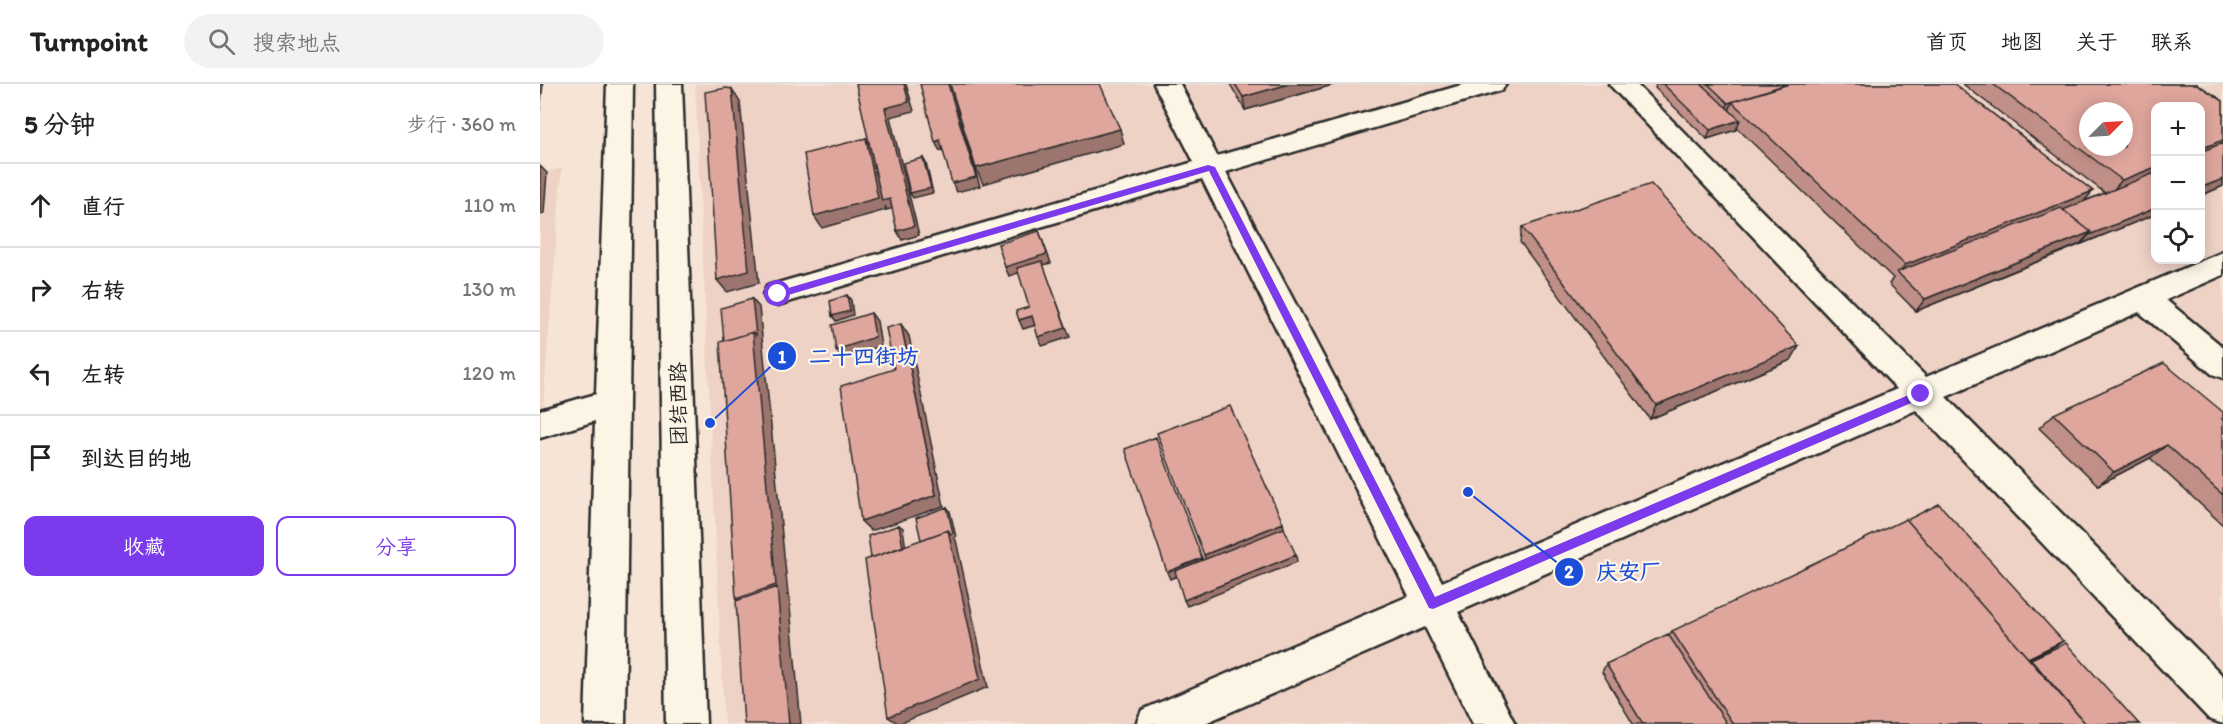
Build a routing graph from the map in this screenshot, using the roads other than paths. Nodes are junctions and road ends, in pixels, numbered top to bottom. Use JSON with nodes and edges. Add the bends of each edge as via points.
{"nodes":[{"id":1,"x":620,"y":84,"type":"edge"},
{"id":2,"x":669,"y":84,"type":"edge"},
{"id":3,"x":1167,"y":84,"type":"edge"},
{"id":4,"x":1493,"y":84,"type":"edge"},
{"id":5,"x":1622,"y":84,"type":"edge"},
{"id":6,"x":1211,"y":167,"type":"junction"},
{"id":7,"x":2223,"y":264,"type":"edge"},
{"id":8,"x":778,"y":294,"type":"dead end"},
{"id":9,"x":2142,"y":298,"type":"junction"},
{"id":10,"x":2223,"y":365,"type":"edge"},
{"id":11,"x":1921,"y":394,"type":"junction"},
{"id":12,"x":614,"y":402,"type":"junction"},
{"id":13,"x":540,"y":424,"type":"edge"},
{"id":14,"x":1433,"y":604,"type":"junction"},
{"id":15,"x":2223,"y":705,"type":"edge"},
{"id":16,"x":605,"y":724,"type":"edge"},
{"id":17,"x":686,"y":724,"type":"edge"},
{"id":18,"x":1156,"y":724,"type":"edge"},
{"id":19,"x":1496,"y":724,"type":"edge"}],
"edges":[{"from":1,"to":12,"type":"street"},
{"from":2,"to":17,"type":"street","name":"团结西路"},
{"from":3,"to":6,"type":"street"},
{"from":4,"to":6,"type":"street"},
{"from":5,"to":11,"type":"street"},
{"from":6,"to":8,"type":"street"},
{"from":6,"to":14,"type":"street"},
{"from":7,"to":9,"type":"street"},
{"from":9,"to":10,"type":"street"},
{"from":9,"to":11,"type":"street"},
{"from":11,"to":14,"type":"street"},
{"from":11,"to":15,"type":"street"},
{"from":12,"to":13,"type":"street"},
{"from":12,"to":16,"type":"street"},
{"from":14,"to":18,"type":"street"},
{"from":14,"to":19,"type":"street"}]}
